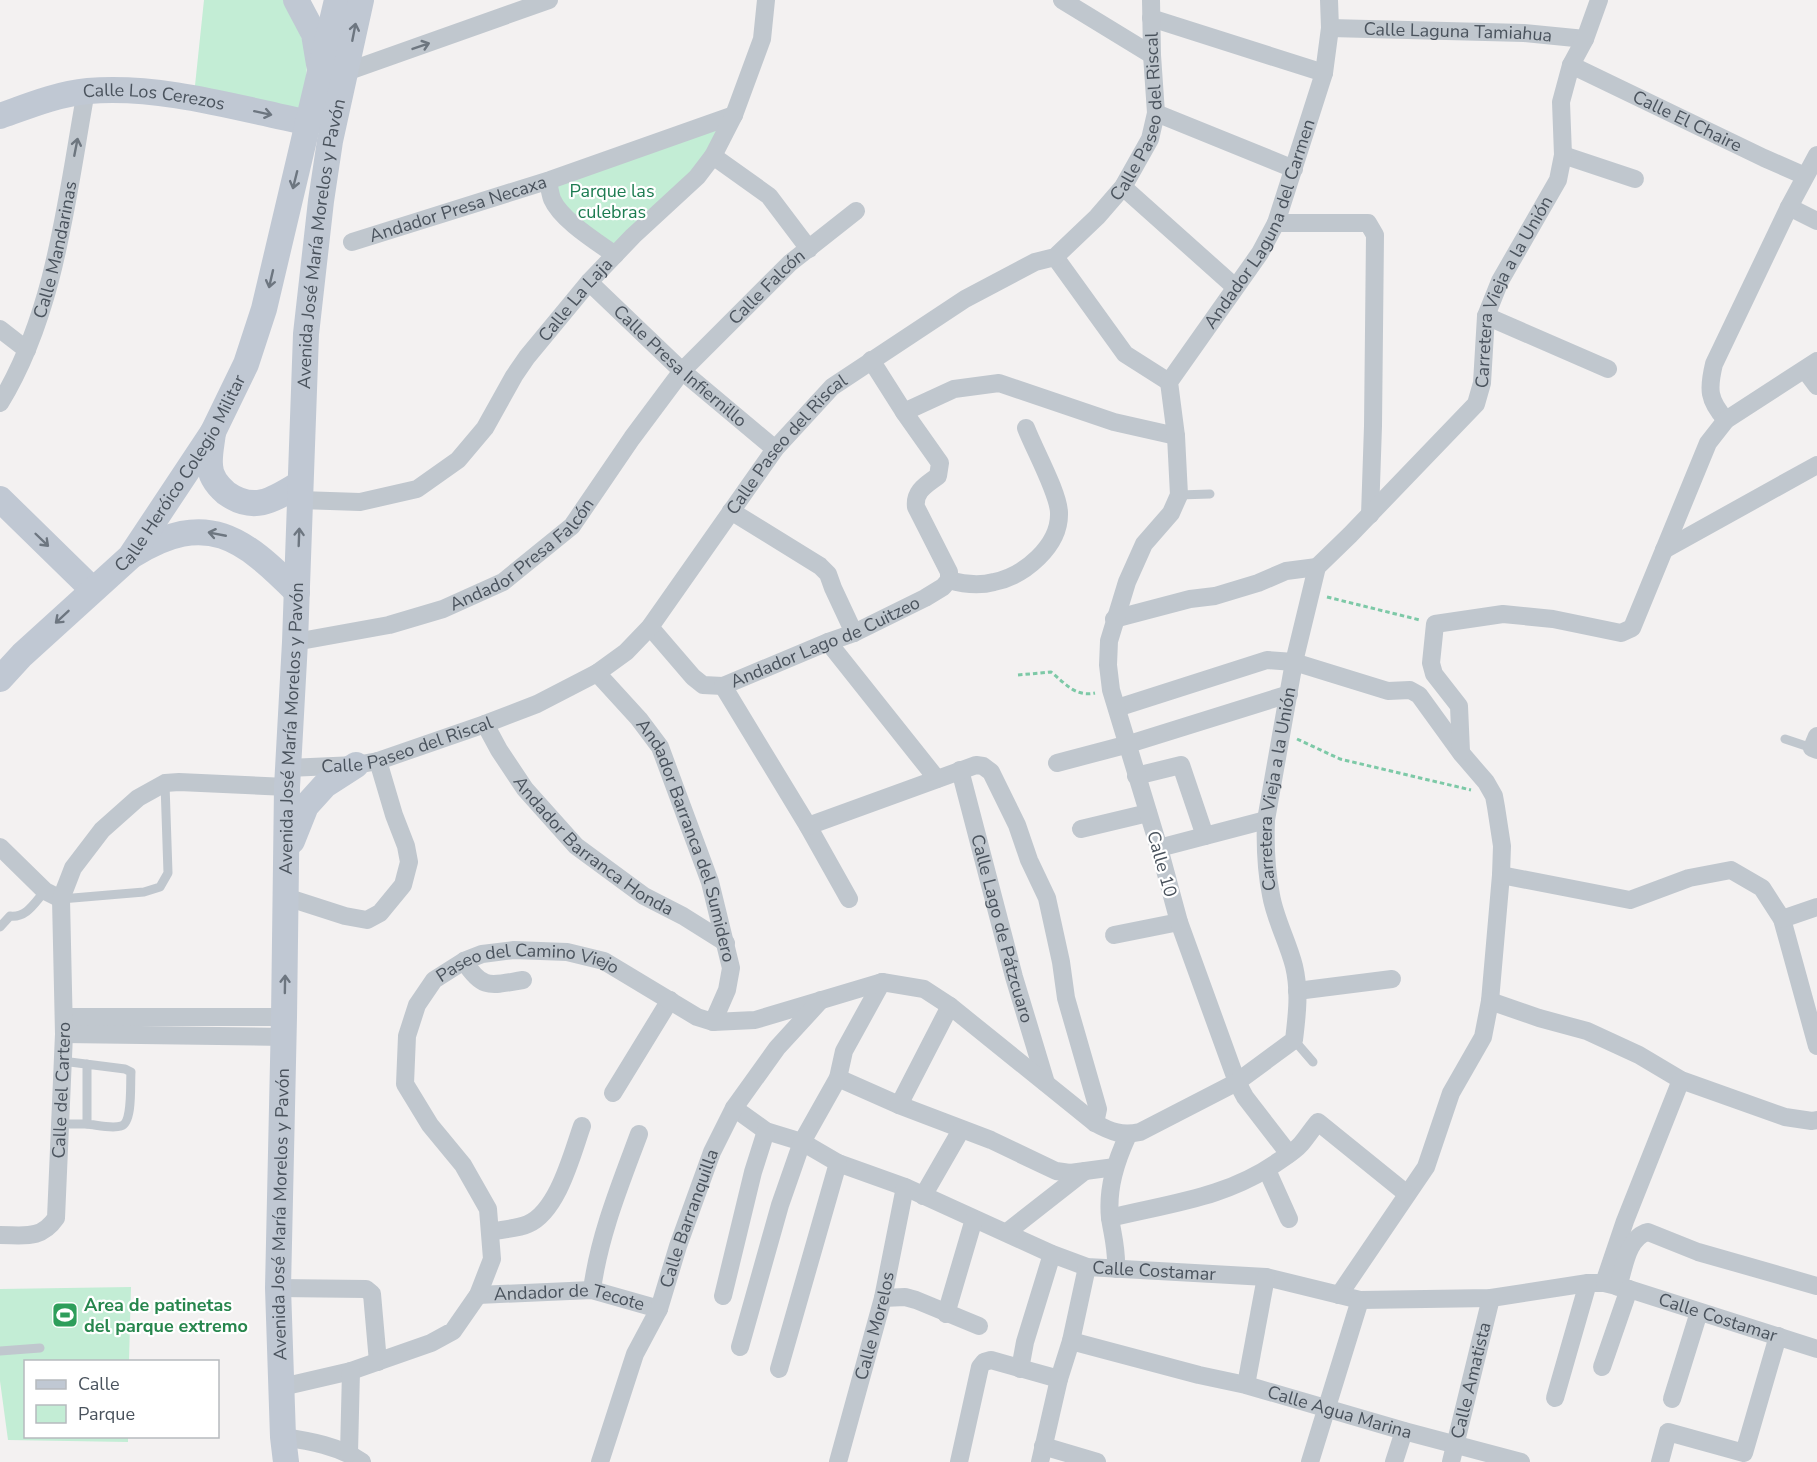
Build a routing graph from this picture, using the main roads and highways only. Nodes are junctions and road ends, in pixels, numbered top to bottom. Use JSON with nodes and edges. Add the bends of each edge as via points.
{"nodes":[{"id":1,"x":296,"y":0,"type":"edge"},
{"id":2,"x":337,"y":0,"type":"edge"},
{"id":3,"x":361,"y":0,"type":"edge"},
{"id":4,"x":321,"y":74,"type":"junction"},
{"id":5,"x":0,"y":116,"type":"edge"},
{"id":6,"x":309,"y":123,"type":"junction"},
{"id":7,"x":213,"y":432,"type":"junction"},
{"id":8,"x":300,"y":492,"type":"junction"},
{"id":9,"x":0,"y":499,"type":"edge"},
{"id":10,"x":130,"y":557,"type":"junction"},
{"id":11,"x":93,"y":589,"type":"junction"},
{"id":12,"x":297,"y":592,"type":"junction"},
{"id":13,"x":0,"y":679,"type":"edge"},
{"id":14,"x":367,"y":763,"type":"road end"},
{"id":15,"x":285,"y":858,"type":"junction"},
{"id":16,"x":286,"y":1462,"type":"edge"}],
"edges":[{"from":1,"to":4,"type":"main road","via":[[314,34]]},
{"from":2,"to":4,"type":"main road","name":"Calle Heróico Colegio Militar"},
{"from":8,"to":3,"type":"main road","name":"Avenida José María Morelos y Pavón","one_way":true,"via":[[306,334],[320,213],[330,141]]},
{"from":4,"to":6,"type":"main road","name":"Calle Heróico Colegio Militar"},
{"from":5,"to":6,"type":"main road","name":"Calle Los Cerezos","one_way":true,"via":[[51,98],[117,90],[180,96]]},
{"from":6,"to":7,"type":"main road","name":"Calle Heróico Colegio Militar","one_way":true,"via":[[264,309],[246,364]]},
{"from":7,"to":8,"type":"main road","via":[[209,467],[218,486],[235,499],[253,505]]},
{"from":7,"to":10,"type":"main road","name":"Calle Heróico Colegio Militar"},
{"from":12,"to":8,"type":"main road","name":"Avenida José María Morelos y Pavón","one_way":true},
{"from":9,"to":11,"type":"main road","one_way":true},
{"from":10,"to":11,"type":"main road","name":"Calle Heróico Colegio Militar"},
{"from":12,"to":10,"type":"main road","one_way":true,"via":[[268,563],[227,536],[206,532],[177,535]]},
{"from":11,"to":13,"type":"main road","name":"Calle Heróico Colegio Militar","one_way":true},
{"from":12,"to":15,"type":"main road","name":"Avenida José María Morelos y Pavón"},
{"from":14,"to":15,"type":"main road","via":[[325,785],[306,806]]},
{"from":16,"to":15,"type":"main road","name":"Avenida José María Morelos y Pavón","one_way":true,"via":[[278,1288]]}]}
